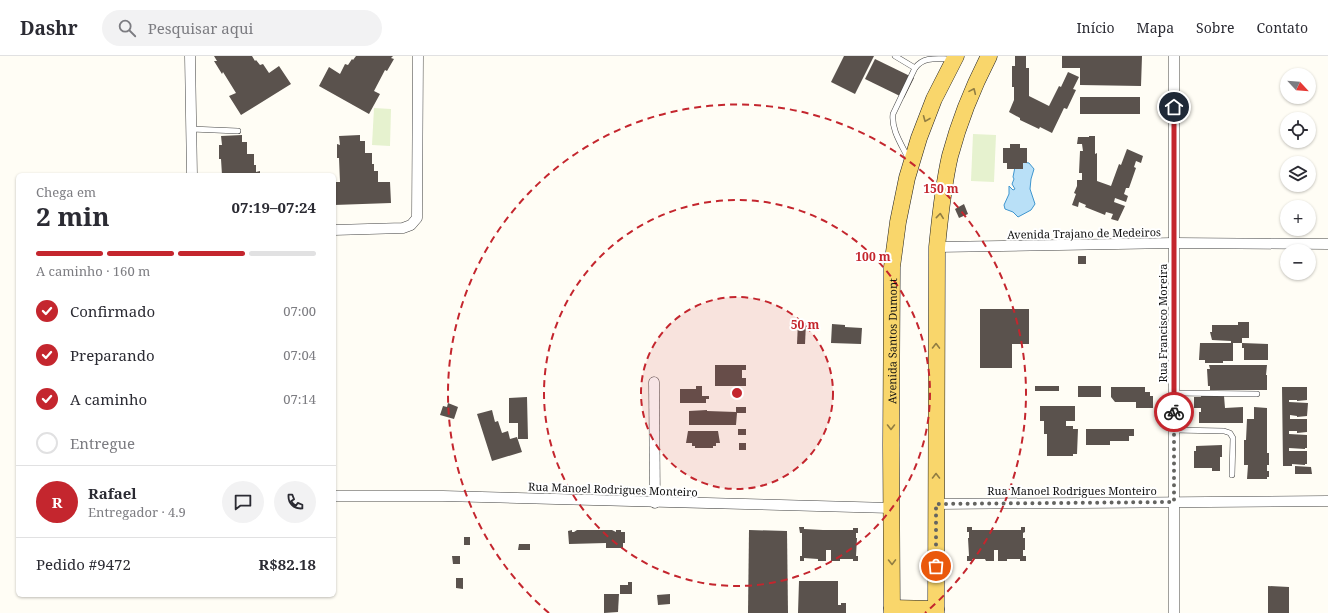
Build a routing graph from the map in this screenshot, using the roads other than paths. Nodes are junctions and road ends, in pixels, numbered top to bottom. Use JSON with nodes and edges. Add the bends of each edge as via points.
{"nodes":[{"id":1,"x":190,"y":56,"type":"edge"},
{"id":2,"x":418,"y":56,"type":"edge"},
{"id":3,"x":895,"y":56,"type":"edge"},
{"id":4,"x":989,"y":56,"type":"edge"},
{"id":5,"x":1174,"y":56,"type":"edge"},
{"id":6,"x":926,"y":57,"type":"edge"},
{"id":7,"x":955,"y":57,"type":"edge"},
{"id":8,"x":915,"y":68,"type":"junction"},
{"id":9,"x":191,"y":128,"type":"junction"},
{"id":10,"x":238,"y":131,"type":"dead end"},
{"id":11,"x":911,"y":164,"type":"junction"},
{"id":12,"x":192,"y":173,"type":"edge"},
{"id":13,"x":336,"y":230,"type":"edge"},
{"id":14,"x":1174,"y":243,"type":"junction"},
{"id":15,"x":1328,"y":244,"type":"edge"},
{"id":16,"x":937,"y":247,"type":"junction"},
{"id":17,"x":654,"y":382,"type":"dead end"},
{"id":18,"x":1174,"y":393,"type":"junction"},
{"id":19,"x":1257,"y":394,"type":"dead end"},
{"id":20,"x":1174,"y":430,"type":"junction"},
{"id":21,"x":1232,"y":475,"type":"dead end"},
{"id":22,"x":336,"y":496,"type":"edge"},
{"id":23,"x":1328,"y":501,"type":"edge"},
{"id":24,"x":655,"y":502,"type":"junction"},
{"id":25,"x":1174,"y":502,"type":"junction"},
{"id":26,"x":936,"y":504,"type":"junction"},
{"id":27,"x":891,"y":508,"type":"junction"},
{"id":28,"x":892,"y":610,"type":"edge"},
{"id":29,"x":936,"y":611,"type":"edge"},
{"id":30,"x":1174,"y":613,"type":"edge"}],
"edges":[{"from":1,"to":9,"type":"street"},
{"from":2,"to":13,"type":"street","via":[[417,218],[411,226],[403,228]]},
{"from":3,"to":8,"type":"lane"},
{"from":16,"to":4,"type":"main road","one_way":true,"via":[[951,156],[965,109]]},
{"from":5,"to":14,"type":"street","name":"Rua Francisco Moreira"},
{"from":6,"to":7,"type":"lane"},
{"from":6,"to":8,"type":"lane"},
{"from":7,"to":11,"type":"main road","name":"Avenida Santos Dumont","one_way":true,"via":[[934,99],[918,138]]},
{"from":8,"to":11,"type":"lane","via":[[893,114],[892,122]]},
{"from":9,"to":10,"type":"lane"},
{"from":9,"to":12,"type":"street"},
{"from":11,"to":27,"type":"main road","name":"Avenida Santos Dumont","one_way":true,"via":[[898,222],[892,267]]},
{"from":14,"to":15,"type":"street","name":"Avenida Trajano de Medeiros"},
{"from":14,"to":16,"type":"street","name":"Avenida Trajano de Medeiros"},
{"from":14,"to":18,"type":"street","name":"Rua Francisco Moreira"},
{"from":26,"to":16,"type":"main road","one_way":true},
{"from":17,"to":24,"type":"street"},
{"from":18,"to":19,"type":"lane"},
{"from":18,"to":20,"type":"street","name":"Rua Francisco Moreira"},
{"from":20,"to":21,"type":"lane","via":[[1230,433],[1233,438]]},
{"from":20,"to":25,"type":"street","name":"Rua Francisco Moreira"},
{"from":22,"to":24,"type":"street","name":"Rua Manoel Rodrigues Monteiro","via":[[443,496]]},
{"from":23,"to":25,"type":"street","name":"Rua Manoel Rodrigues Monteiro"},
{"from":24,"to":27,"type":"street","name":"Rua Manoel Rodrigues Monteiro"},
{"from":25,"to":26,"type":"street","name":"Rua Manoel Rodrigues Monteiro"},
{"from":25,"to":30,"type":"street","name":"Rua Francisco Moreira"},
{"from":26,"to":29,"type":"main road"},
{"from":27,"to":28,"type":"main road","name":"Avenida Santos Dumont","one_way":true},
{"from":28,"to":29,"type":"main road"}]}
